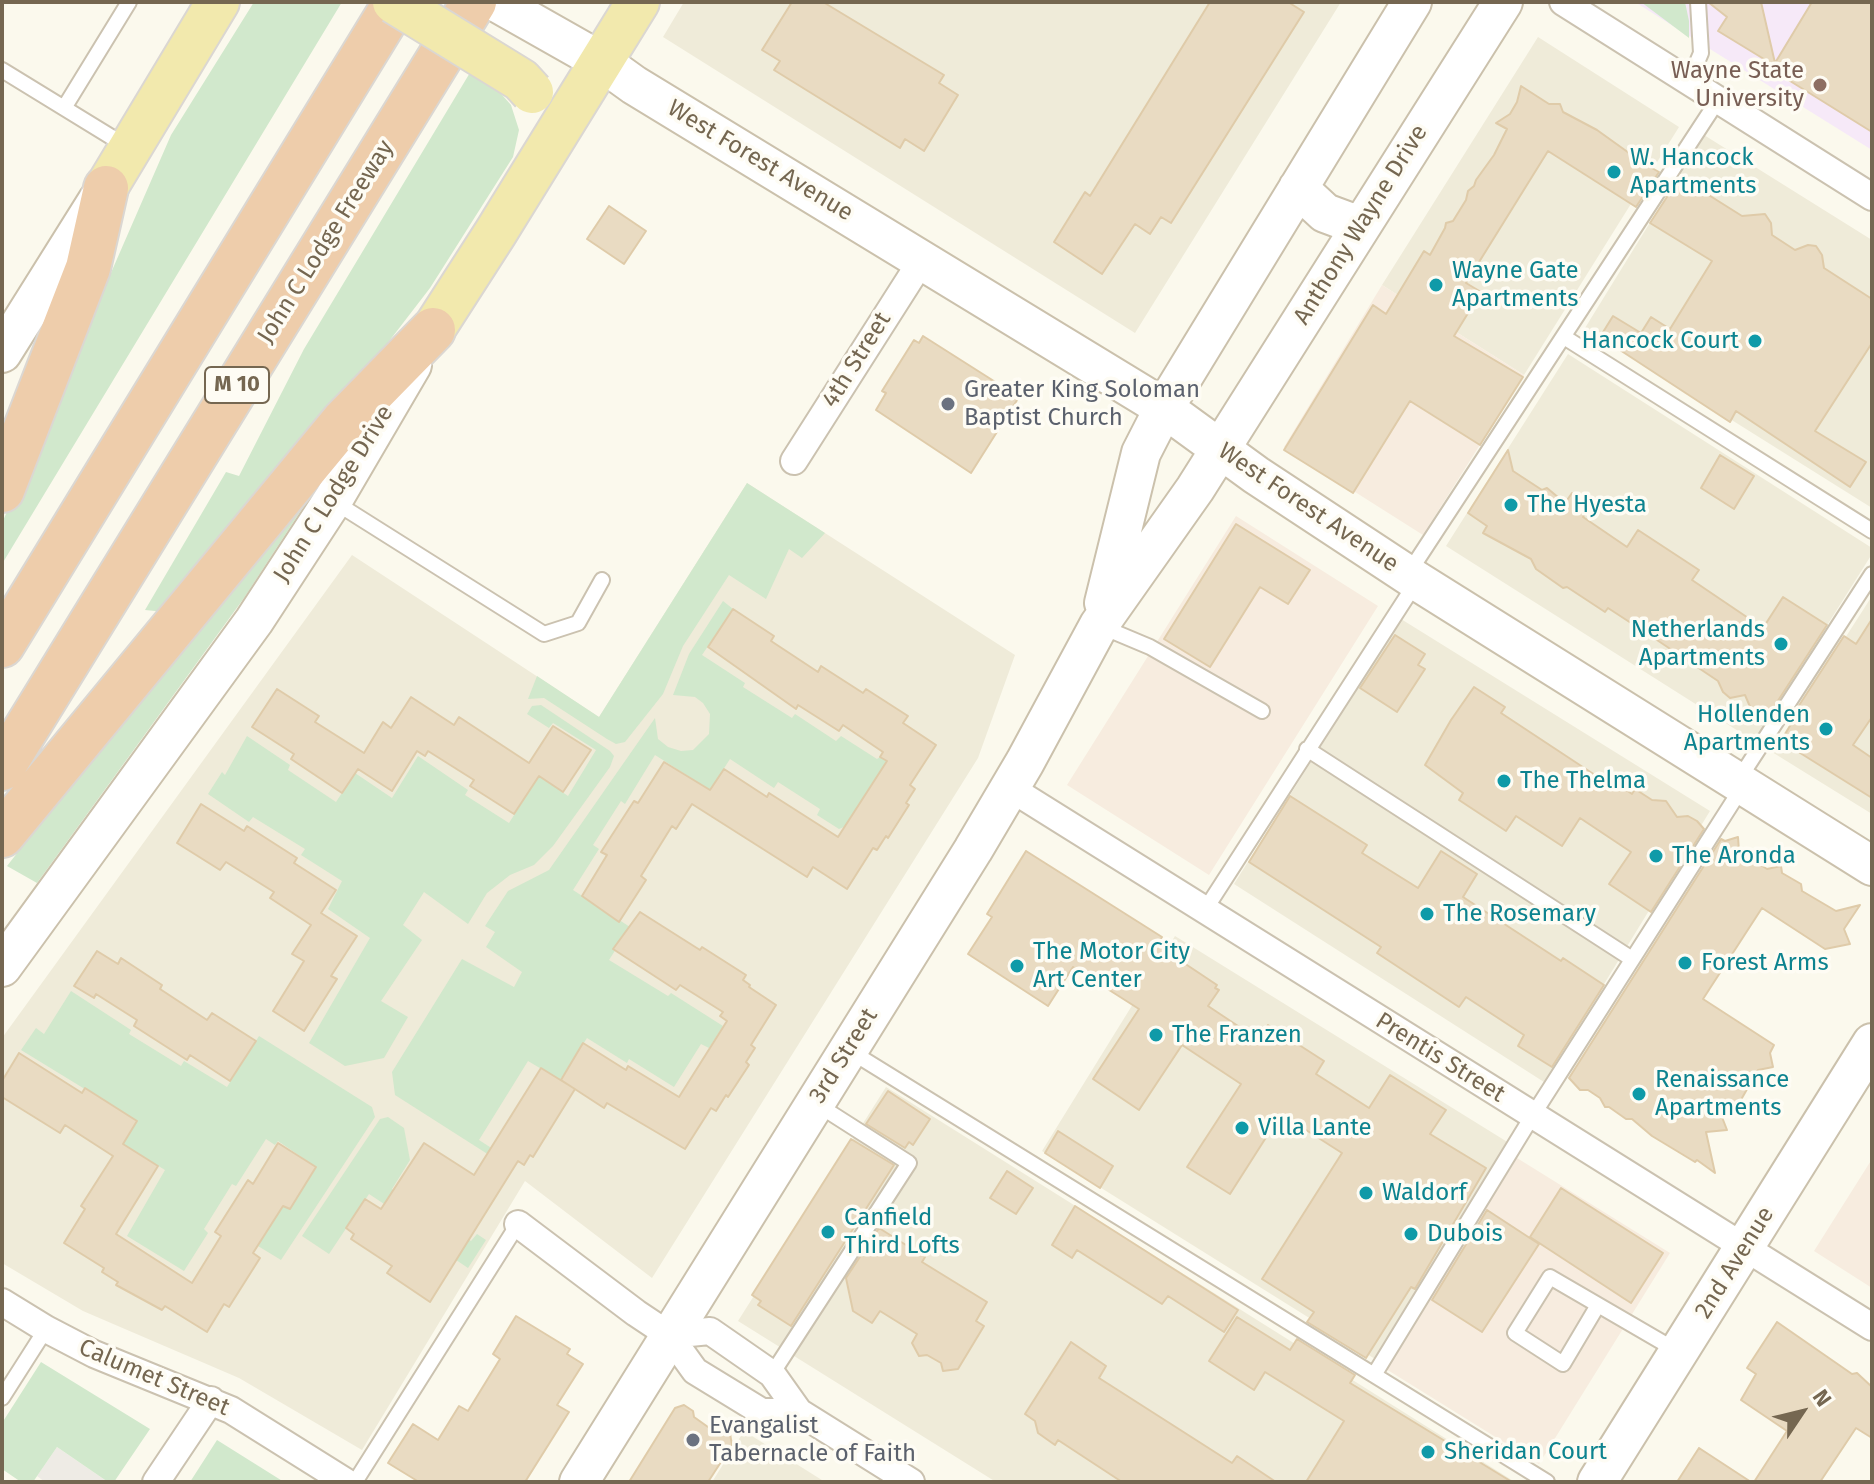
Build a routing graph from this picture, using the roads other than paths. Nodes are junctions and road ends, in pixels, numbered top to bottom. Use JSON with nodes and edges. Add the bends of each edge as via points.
{"nodes":[{"id":1,"x":129,"y":2,"type":"edge"},
{"id":2,"x":218,"y":2,"type":"edge"},
{"id":3,"x":395,"y":2,"type":"edge"},
{"id":4,"x":474,"y":2,"type":"edge"},
{"id":5,"x":638,"y":2,"type":"edge"},
{"id":6,"x":1412,"y":2,"type":"edge"},
{"id":7,"x":1503,"y":2,"type":"edge"},
{"id":8,"x":1563,"y":2,"type":"edge"},
{"id":9,"x":1698,"y":2,"type":"edge"},
{"id":10,"x":507,"y":8,"type":"edge"},
{"id":11,"x":602,"y":62,"type":"junction"},
{"id":12,"x":2,"y":70,"type":"edge"},
{"id":13,"x":1689,"y":81,"type":"junction"},
{"id":14,"x":1718,"y":100,"type":"junction"},
{"id":15,"x":64,"y":108,"type":"junction"},
{"id":16,"x":130,"y":148,"type":"junction"},
{"id":17,"x":540,"y":161,"type":"junction"},
{"id":18,"x":106,"y":188,"type":"junction"},
{"id":19,"x":1298,"y":188,"type":"junction"},
{"id":20,"x":1872,"y":197,"type":"edge"},
{"id":21,"x":1360,"y":226,"type":"junction"},
{"id":22,"x":922,"y":260,"type":"junction"},
{"id":23,"x":433,"y":330,"type":"junction"},
{"id":24,"x":1564,"y":337,"type":"junction"},
{"id":25,"x":2,"y":353,"type":"edge"},
{"id":26,"x":1164,"y":408,"type":"junction"},
{"id":27,"x":1219,"y":449,"type":"junction"},
{"id":28,"x":794,"y":461,"type":"dead end"},
{"id":29,"x":2,"y":490,"type":"edge"},
{"id":30,"x":333,"y":500,"type":"junction"},
{"id":31,"x":1872,"y":531,"type":"edge"},
{"id":32,"x":1872,"y":574,"type":"edge"},
{"id":33,"x":1412,"y":577,"type":"junction"},
{"id":34,"x":602,"y":580,"type":"dead end"},
{"id":35,"x":1099,"y":625,"type":"junction"},
{"id":36,"x":2,"y":645,"type":"edge"},
{"id":37,"x":1262,"y":711,"type":"dead end"},
{"id":38,"x":1307,"y":749,"type":"junction"},
{"id":39,"x":2,"y":768,"type":"edge"},
{"id":40,"x":1740,"y":784,"type":"junction"},
{"id":41,"x":1010,"y":788,"type":"junction"},
{"id":42,"x":2,"y":835,"type":"edge"},
{"id":43,"x":1872,"y":866,"type":"edge"},
{"id":44,"x":1205,"y":910,"type":"junction"},
{"id":45,"x":1632,"y":959,"type":"junction"},
{"id":46,"x":2,"y":967,"type":"edge"},
{"id":47,"x":1872,"y":1043,"type":"edge"},
{"id":48,"x":848,"y":1050,"type":"junction"},
{"id":49,"x":814,"y":1103,"type":"junction"},
{"id":50,"x":1533,"y":1115,"type":"junction"},
{"id":51,"x":518,"y":1224,"type":"joint"},
{"id":52,"x":1744,"y":1247,"type":"junction"},
{"id":53,"x":2,"y":1302,"type":"edge"},
{"id":54,"x":1598,"y":1305,"type":"junction"},
{"id":55,"x":1872,"y":1327,"type":"edge"},
{"id":56,"x":46,"y":1329,"type":"junction"},
{"id":57,"x":669,"y":1335,"type":"junction"},
{"id":58,"x":1679,"y":1352,"type":"junction"},
{"id":59,"x":772,"y":1374,"type":"junction"},
{"id":60,"x":1374,"y":1375,"type":"junction"},
{"id":61,"x":2,"y":1398,"type":"edge"},
{"id":62,"x":211,"y":1400,"type":"junction"},
{"id":63,"x":799,"y":1412,"type":"junction"},
{"id":64,"x":156,"y":1482,"type":"edge"},
{"id":65,"x":346,"y":1482,"type":"edge"},
{"id":66,"x":355,"y":1482,"type":"edge"},
{"id":67,"x":579,"y":1482,"type":"edge"},
{"id":68,"x":911,"y":1482,"type":"edge"},
{"id":69,"x":1547,"y":1482,"type":"edge"},
{"id":70,"x":1597,"y":1482,"type":"edge"}],
"edges":[{"from":1,"to":15,"type":"lane"},
{"from":2,"to":16,"type":"main road"},
{"from":3,"to":17,"type":"main road","bridge":true,"via":[[532,92],[547,118]]},
{"from":3,"to":36,"type":"highway","number":"M 10"},
{"from":4,"to":39,"type":"highway","name":"John C Lodge Freeway","number":"M 10"},
{"from":5,"to":11,"type":"main road","name":"John C Lodge Drive"},
{"from":6,"to":19,"type":"street","name":"3rd Street"},
{"from":7,"to":21,"type":"street","name":"Anthony Wayne Drive"},
{"from":8,"to":13,"type":"street"},
{"from":9,"to":13,"type":"lane","via":[[1701,53]]},
{"from":10,"to":11,"type":"street","name":"West Forest Avenue"},
{"from":11,"to":17,"type":"main road","name":"John C Lodge Drive"},
{"from":11,"to":22,"type":"street","name":"West Forest Avenue"},
{"from":12,"to":15,"type":"lane"},
{"from":13,"to":14,"type":"street"},
{"from":14,"to":20,"type":"street"},
{"from":14,"to":24,"type":"lane"},
{"from":15,"to":16,"type":"lane"},
{"from":16,"to":18,"type":"main road"},
{"from":17,"to":23,"type":"main road","name":"John C Lodge Drive"},
{"from":18,"to":25,"type":"street"},
{"from":18,"to":29,"type":"highway","via":[[88,268]]},
{"from":19,"to":21,"type":"street","via":[[1325,213]]},
{"from":19,"to":26,"type":"street","name":"3rd Street"},
{"from":21,"to":27,"type":"street","name":"Anthony Wayne Drive"},
{"from":22,"to":26,"type":"street","name":"West Forest Avenue"},
{"from":22,"to":28,"type":"street","name":"4th Street"},
{"from":23,"to":30,"type":"street","name":"John C Lodge Drive"},
{"from":23,"to":42,"type":"highway","via":[[343,422]]},
{"from":24,"to":31,"type":"lane"},
{"from":24,"to":33,"type":"lane"},
{"from":26,"to":27,"type":"street","name":"West Forest Avenue"},
{"from":26,"to":35,"type":"street","name":"3rd Street","via":[[1141,453]]},
{"from":27,"to":33,"type":"street","name":"West Forest Avenue"},
{"from":27,"to":35,"type":"street","name":"3rd Street"},
{"from":30,"to":34,"type":"lane","via":[[544,634],[578,623]]},
{"from":30,"to":46,"type":"street","name":"John C Lodge Drive","via":[[254,621]]},
{"from":32,"to":40,"type":"lane"},
{"from":33,"to":38,"type":"lane"},
{"from":33,"to":40,"type":"street","name":"West Forest Avenue"},
{"from":35,"to":37,"type":"lane","via":[[1150,647]]},
{"from":35,"to":41,"type":"street","name":"3rd Street"},
{"from":38,"to":44,"type":"lane"},
{"from":38,"to":45,"type":"lane"},
{"from":40,"to":43,"type":"street","name":"West Forest Avenue"},
{"from":40,"to":45,"type":"lane"},
{"from":41,"to":44,"type":"street","name":"Prentis Street"},
{"from":41,"to":48,"type":"street","name":"3rd Street"},
{"from":44,"to":50,"type":"street","name":"Prentis Street"},
{"from":45,"to":50,"type":"lane"},
{"from":47,"to":52,"type":"street","name":"2nd Avenue"},
{"from":48,"to":49,"type":"street","name":"3rd Street"},
{"from":48,"to":60,"type":"lane"},
{"from":49,"to":57,"type":"street","name":"3rd Street"},
{"from":49,"to":59,"type":"lane","via":[[909,1163]]},
{"from":50,"to":52,"type":"street","name":"Prentis Street"},
{"from":50,"to":60,"type":"lane"},
{"from":51,"to":57,"type":"street"},
{"from":51,"to":66,"type":"lane"},
{"from":52,"to":55,"type":"street","name":"Prentis Street"},
{"from":52,"to":58,"type":"street","name":"2nd Avenue"},
{"from":53,"to":56,"type":"street","name":"Calumet Street"},
{"from":54,"to":54,"type":"lane","via":[[1550,1277],[1515,1333],[1563,1364]]},
{"from":54,"to":58,"type":"lane"},
{"from":56,"to":61,"type":"lane"},
{"from":56,"to":62,"type":"street","name":"Calumet Street","via":[[132,1371]]},
{"from":57,"to":59,"type":"street","via":[[710,1331]]},
{"from":57,"to":63,"type":"street","via":[[692,1368],[762,1412]]},
{"from":57,"to":67,"type":"street","name":"3rd Street"},
{"from":58,"to":70,"type":"street","name":"2nd Avenue"},
{"from":59,"to":63,"type":"street"},
{"from":60,"to":69,"type":"lane"},
{"from":62,"to":64,"type":"street"},
{"from":62,"to":65,"type":"street","name":"Calumet Street"},
{"from":63,"to":68,"type":"street"}]}
